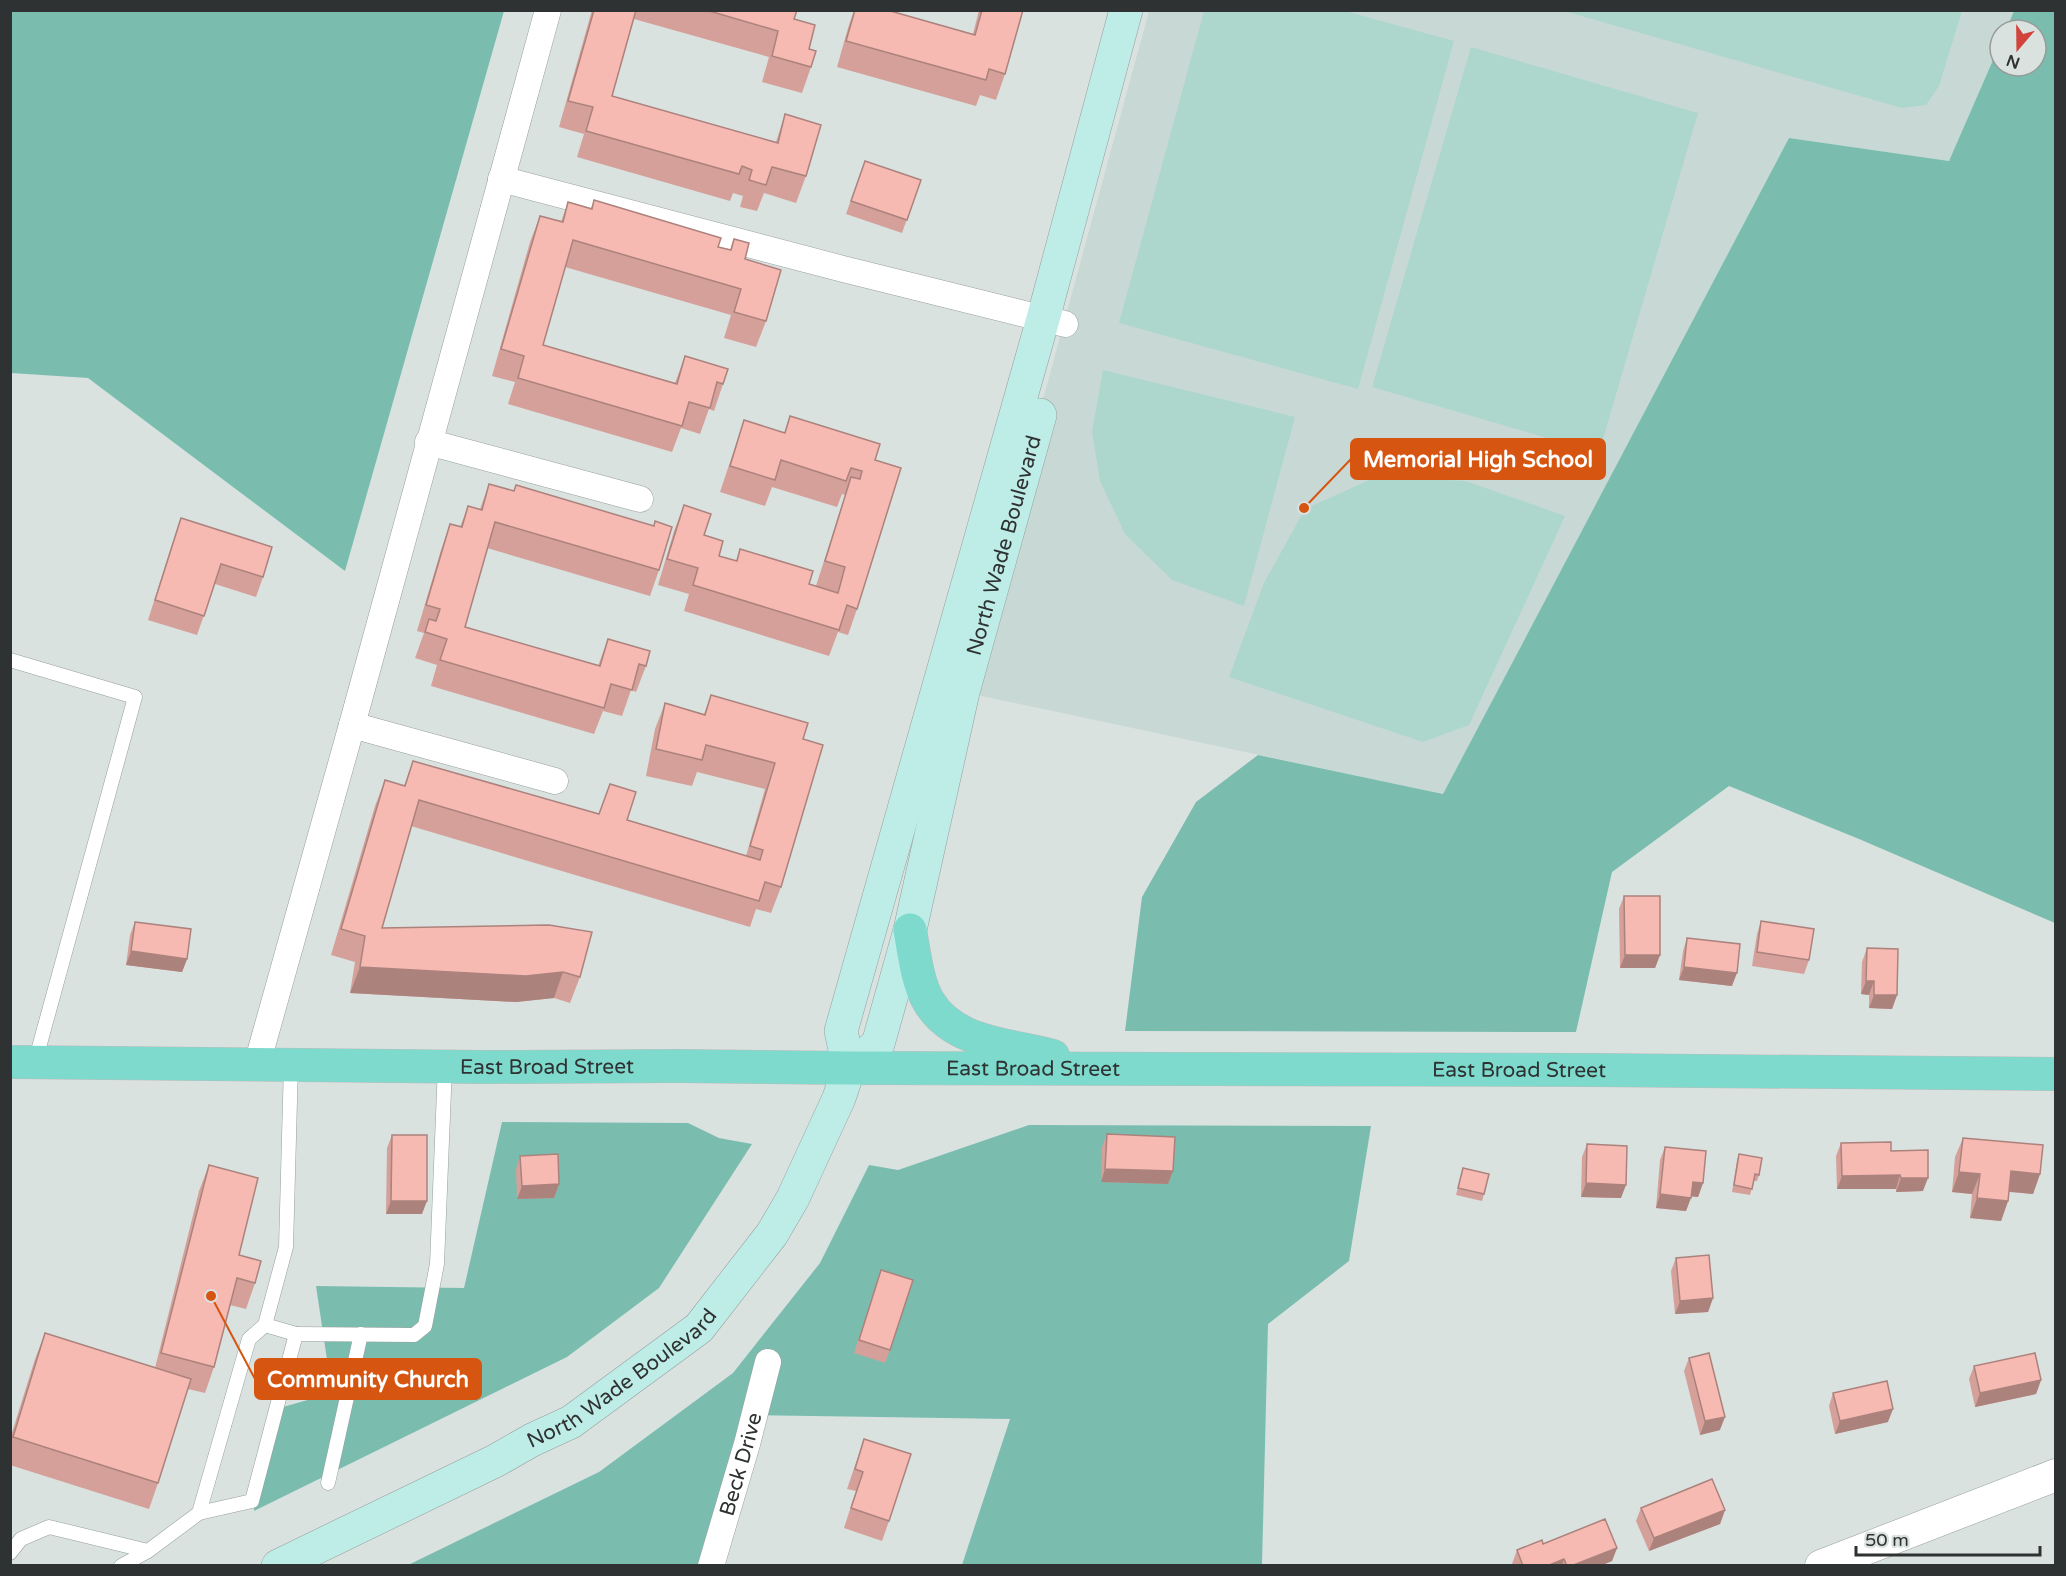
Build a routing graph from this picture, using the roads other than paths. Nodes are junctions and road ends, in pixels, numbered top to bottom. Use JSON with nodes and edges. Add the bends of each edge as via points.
{"nodes":[{"id":1,"x":548,"y":10,"type":"edge"},
{"id":2,"x":1126,"y":10,"type":"edge"},
{"id":3,"x":1149,"y":10,"type":"edge"},
{"id":4,"x":501,"y":179,"type":"junction"},
{"id":5,"x":1054,"y":321,"type":"junction"},
{"id":6,"x":428,"y":442,"type":"junction"},
{"id":7,"x":640,"y":500,"type":"dead end"},
{"id":8,"x":10,"y":660,"type":"edge"},
{"id":9,"x":352,"y":724,"type":"junction"},
{"id":10,"x":555,"y":781,"type":"dead end"},
{"id":11,"x":910,"y":930,"type":"junction"},
{"id":12,"x":23,"y":1062,"type":"edge"},
{"id":13,"x":257,"y":1064,"type":"junction"},
{"id":14,"x":291,"y":1064,"type":"junction"},
{"id":15,"x":445,"y":1066,"type":"junction"},
{"id":16,"x":849,"y":1068,"type":"junction"},
{"id":17,"x":1097,"y":1070,"type":"junction"},
{"id":18,"x":2055,"y":1074,"type":"edge"},
{"id":19,"x":265,"y":1325,"type":"junction"},
{"id":20,"x":296,"y":1334,"type":"junction"},
{"id":21,"x":362,"y":1334,"type":"junction"},
{"id":22,"x":768,"y":1362,"type":"dead end"},
{"id":23,"x":2055,"y":1475,"type":"edge"},
{"id":24,"x":328,"y":1484,"type":"dead end"},
{"id":25,"x":199,"y":1513,"type":"junction"},
{"id":26,"x":148,"y":1551,"type":"junction"},
{"id":27,"x":10,"y":1553,"type":"edge"},
{"id":28,"x":121,"y":1566,"type":"edge"},
{"id":29,"x":278,"y":1566,"type":"edge"},
{"id":30,"x":711,"y":1566,"type":"edge"},
{"id":31,"x":1821,"y":1566,"type":"edge"}],
"edges":[{"from":1,"to":4,"type":"street"},
{"from":2,"to":5,"type":"main road","name":"North Wade Boulevard"},
{"from":3,"to":5,"type":"main road","name":"North Wade Boulevard"},
{"from":4,"to":5,"type":"street"},
{"from":4,"to":6,"type":"street"},
{"from":5,"to":11,"type":"main road","name":"North Wade Boulevard","via":[[963,692]]},
{"from":5,"to":16,"type":"main road","name":"North Wade Boulevard","via":[[841,1031]]},
{"from":6,"to":7,"type":"street"},
{"from":6,"to":9,"type":"street"},
{"from":8,"to":12,"type":"lane","via":[[135,697]]},
{"from":9,"to":10,"type":"street"},
{"from":9,"to":13,"type":"street"},
{"from":11,"to":16,"type":"main road","name":"North Wade Boulevard","via":[[878,1044]]},
{"from":11,"to":17,"type":"main road","via":[[928,1001],[944,1020],[991,1043]]},
{"from":12,"to":13,"type":"main road","name":"East Broad Street"},
{"from":13,"to":14,"type":"main road","name":"East Broad Street"},
{"from":14,"to":15,"type":"main road","name":"East Broad Street"},
{"from":14,"to":19,"type":"lane","via":[[286,1247]]},
{"from":15,"to":16,"type":"main road","name":"East Broad Street"},
{"from":15,"to":21,"type":"lane","via":[[437,1264],[425,1326],[414,1335]]},
{"from":16,"to":17,"type":"main road","name":"East Broad Street"},
{"from":16,"to":29,"type":"main road","name":"North Wade Boulevard","via":[[793,1198],[772,1234],[699,1328],[572,1422]]},
{"from":17,"to":18,"type":"main road","name":"East Broad Street"},
{"from":19,"to":20,"type":"lane"},
{"from":19,"to":25,"type":"lane","via":[[249,1340]]},
{"from":20,"to":21,"type":"lane"},
{"from":20,"to":25,"type":"lane","via":[[252,1501]]},
{"from":21,"to":24,"type":"lane"},
{"from":22,"to":30,"type":"street","name":"Beck Drive"},
{"from":23,"to":31,"type":"street"},
{"from":25,"to":26,"type":"lane"},
{"from":26,"to":27,"type":"lane","via":[[49,1527],[21,1539]]},
{"from":26,"to":28,"type":"lane"}]}
